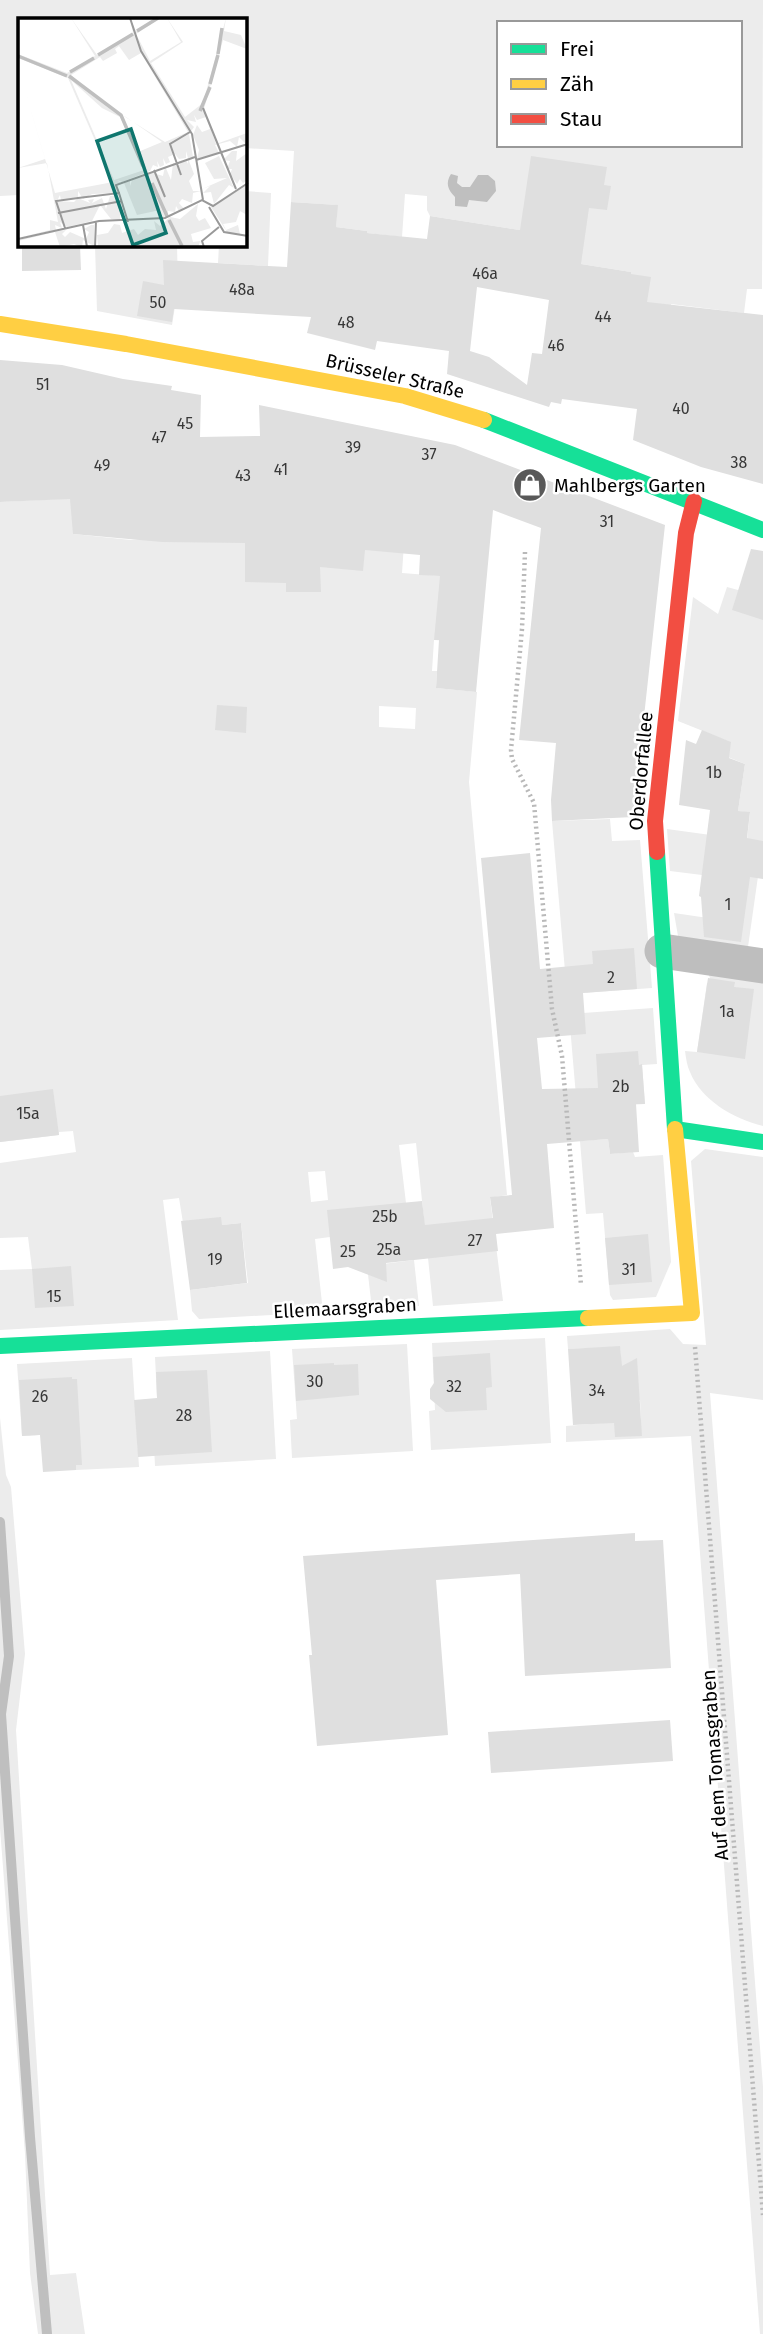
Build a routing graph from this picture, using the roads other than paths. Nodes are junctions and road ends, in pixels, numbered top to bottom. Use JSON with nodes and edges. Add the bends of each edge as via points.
{"nodes":[{"id":1,"x":0,"y":324,"type":"edge"},
{"id":2,"x":694,"y":501,"type":"junction"},
{"id":3,"x":763,"y":530,"type":"edge"},
{"id":4,"x":662,"y":951,"type":"junction"},
{"id":5,"x":763,"y":966,"type":"edge"},
{"id":6,"x":675,"y":1129,"type":"junction"},
{"id":7,"x":763,"y":1142,"type":"edge"},
{"id":8,"x":692,"y":1313,"type":"joint"},
{"id":9,"x":0,"y":1346,"type":"edge"}],
"edges":[{"from":1,"to":2,"type":"street","name":"Brüsseler Straße","via":[[405,396],[486,420]]},
{"from":2,"to":3,"type":"street","name":"Brüsseler Straße"},
{"from":2,"to":4,"type":"street","name":"Oberdorfallee","via":[[686,533],[655,821]]},
{"from":4,"to":5,"type":"street"},
{"from":4,"to":6,"type":"street","name":"Oberdorfallee"},
{"from":6,"to":7,"type":"street"},
{"from":6,"to":8,"type":"street","name":"Oberdorfallee"},
{"from":8,"to":9,"type":"street","name":"Ellemaarsgraben"}]}
